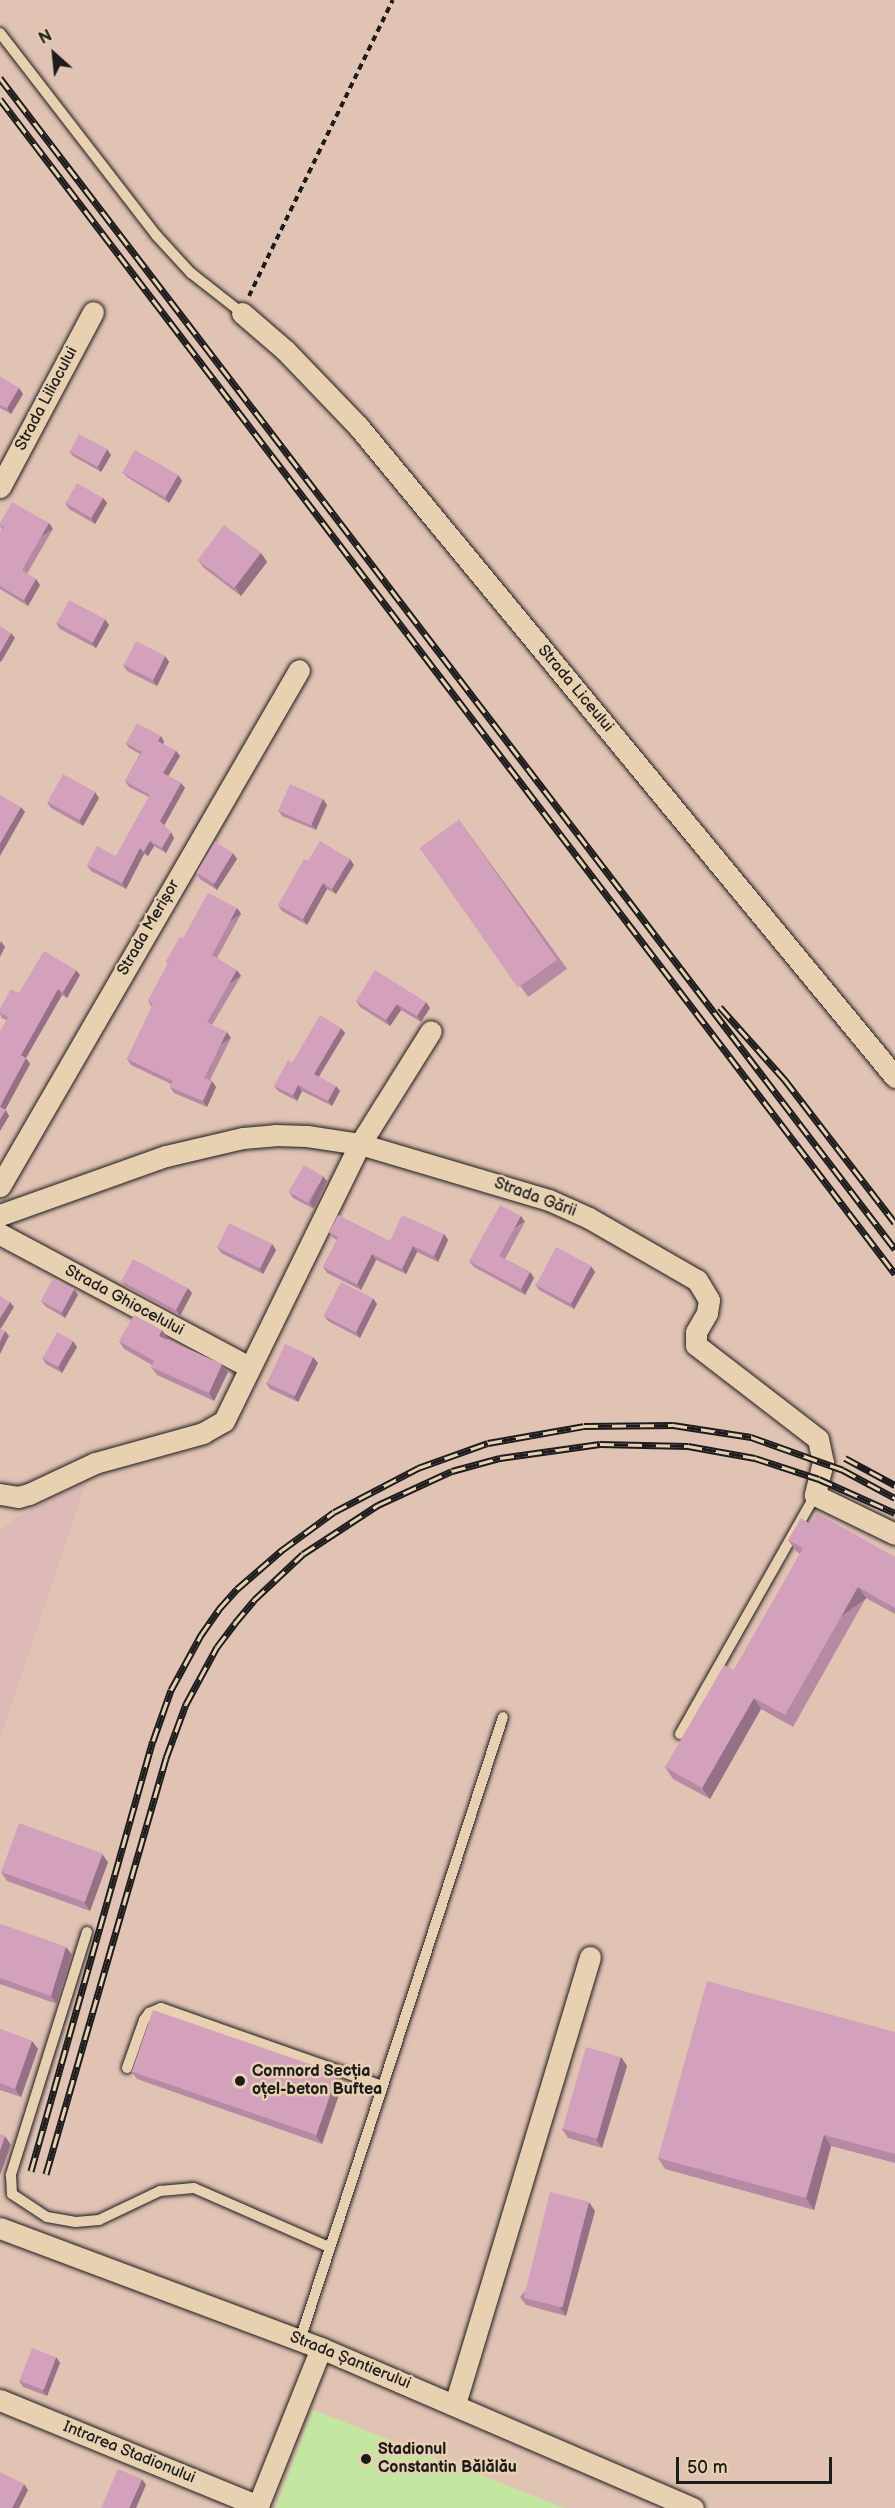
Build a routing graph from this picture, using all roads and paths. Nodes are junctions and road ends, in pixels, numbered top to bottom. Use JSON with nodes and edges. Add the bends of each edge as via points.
{"nodes":[{"id":1,"x":393,"y":0,"type":"edge"},
{"id":2,"x":0,"y":33,"type":"edge"},
{"id":3,"x":93,"y":312,"type":"dead end"},
{"id":4,"x":242,"y":313,"type":"junction"},
{"id":5,"x":0,"y":487,"type":"edge"},
{"id":6,"x":299,"y":670,"type":"dead end"},
{"id":7,"x":431,"y":1031,"type":"dead end"},
{"id":8,"x":895,"y":1077,"type":"edge"},
{"id":9,"x":360,"y":1144,"type":"junction"},
{"id":10,"x":0,"y":1186,"type":"edge"},
{"id":11,"x":0,"y":1215,"type":"edge"},
{"id":12,"x":0,"y":1234,"type":"edge"},
{"id":13,"x":249,"y":1368,"type":"junction"},
{"id":14,"x":0,"y":1494,"type":"edge"},
{"id":15,"x":815,"y":1495,"type":"junction"},
{"id":16,"x":895,"y":1534,"type":"edge"},
{"id":17,"x":503,"y":1717,"type":"dead end"},
{"id":18,"x":680,"y":1734,"type":"dead end"},
{"id":19,"x":87,"y":1932,"type":"dead end"},
{"id":20,"x":590,"y":1957,"type":"dead end"},
{"id":21,"x":127,"y":2068,"type":"dead end"},
{"id":22,"x":382,"y":2086,"type":"junction"},
{"id":23,"x":0,"y":2228,"type":"edge"},
{"id":24,"x":329,"y":2247,"type":"junction"},
{"id":25,"x":300,"y":2340,"type":"junction"},
{"id":26,"x":321,"y":2348,"type":"junction"},
{"id":27,"x":0,"y":2400,"type":"edge"},
{"id":28,"x":455,"y":2404,"type":"junction"},
{"id":29,"x":257,"y":2507,"type":"edge"},
{"id":30,"x":693,"y":2508,"type":"edge"}],
"edges":[{"from":1,"to":4,"type":"path"},
{"from":2,"to":4,"type":"lane","via":[[156,235],[191,273]]},
{"from":3,"to":5,"type":"street","name":"Strada Liliacului"},
{"from":4,"to":8,"type":"street","name":"Strada Liceului","via":[[286,351],[358,426]]},
{"from":6,"to":10,"type":"street","name":"Strada Merișor"},
{"from":7,"to":9,"type":"street"},
{"from":9,"to":11,"type":"street","name":"Strada Gării","via":[[307,1136],[243,1138],[165,1156]]},
{"from":9,"to":13,"type":"street"},
{"from":9,"to":15,"type":"street","name":"Strada Gării","via":[[549,1200],[590,1218],[697,1280],[709,1300],[707,1313],[696,1332],[696,1345],[818,1439],[823,1462]]},
{"from":12,"to":13,"type":"street","name":"Strada Ghiocelului"},
{"from":13,"to":14,"type":"street","via":[[228,1414],[215,1428],[95,1463],[29,1494]]},
{"from":15,"to":16,"type":"street"},
{"from":15,"to":18,"type":"lane"},
{"from":17,"to":22,"type":"lane"},
{"from":19,"to":24,"type":"lane","via":[[11,2175],[12,2194],[47,2217],[76,2222],[99,2220],[160,2191],[194,2188]]},
{"from":20,"to":28,"type":"street"},
{"from":21,"to":22,"type":"lane","via":[[144,2020],[160,2008]]},
{"from":22,"to":24,"type":"lane"},
{"from":23,"to":25,"type":"street","name":"Strada Șantierului"},
{"from":24,"to":25,"type":"lane"},
{"from":25,"to":26,"type":"street","name":"Strada Șantierului"},
{"from":26,"to":28,"type":"street","name":"Strada Șantierului"},
{"from":26,"to":29,"type":"street","name":"Intrarea Stadionului"},
{"from":27,"to":29,"type":"street","name":"Intrarea Stadionului"},
{"from":28,"to":30,"type":"street","name":"Strada Șantierului"}]}
